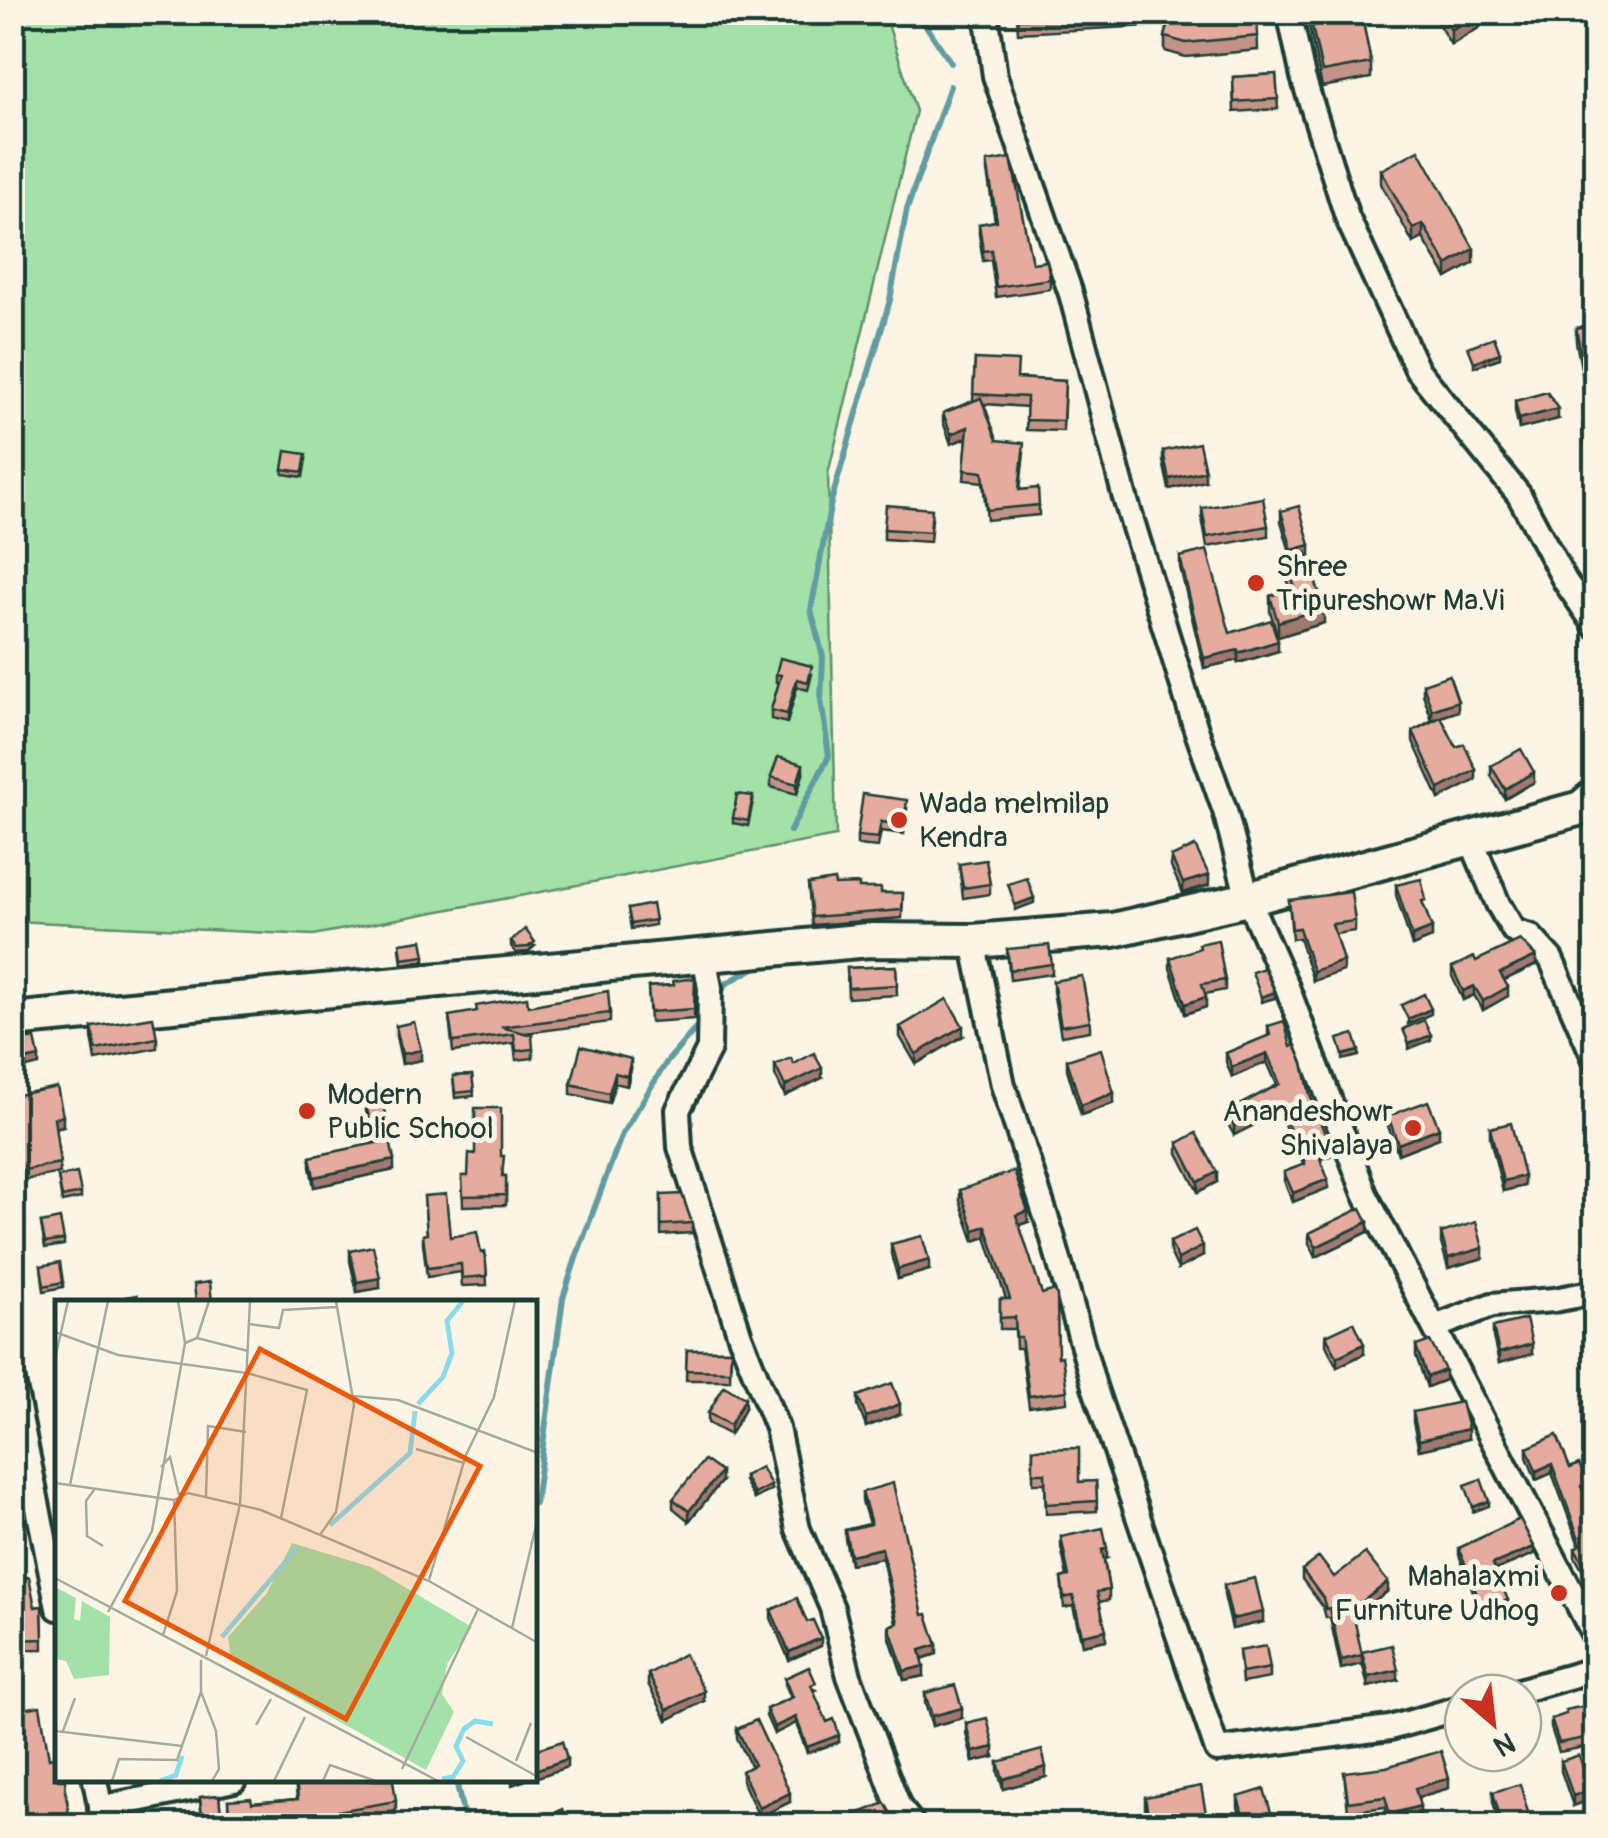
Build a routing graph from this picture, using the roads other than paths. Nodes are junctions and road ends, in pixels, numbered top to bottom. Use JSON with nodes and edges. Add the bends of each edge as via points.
{"nodes":[{"id":1,"x":986,"y":12,"type":"edge"},
{"id":2,"x":1289,"y":12,"type":"edge"},
{"id":3,"x":1596,"y":626,"type":"edge"},
{"id":4,"x":1596,"y":794,"type":"edge"},
{"id":5,"x":1470,"y":837,"type":"junction"},
{"id":6,"x":1248,"y":899,"type":"junction"},
{"id":7,"x":972,"y":942,"type":"junction"},
{"id":8,"x":719,"y":953,"type":"junction"},
{"id":9,"x":12,"y":1020,"type":"edge"},
{"id":10,"x":1596,"y":1062,"type":"edge"},
{"id":11,"x":1596,"y":1292,"type":"edge"},
{"id":12,"x":1435,"y":1327,"type":"junction"},
{"id":13,"x":12,"y":1377,"type":"edge"},
{"id":14,"x":55,"y":1593,"type":"edge"},
{"id":15,"x":1596,"y":1638,"type":"edge"},
{"id":16,"x":1596,"y":1669,"type":"edge"},
{"id":17,"x":1543,"y":1684,"type":"edge"},
{"id":18,"x":1443,"y":1713,"type":"edge"},
{"id":19,"x":95,"y":1783,"type":"edge"},
{"id":20,"x":223,"y":1783,"type":"edge"},
{"id":21,"x":102,"y":1817,"type":"edge"},
{"id":22,"x":914,"y":1826,"type":"edge"}],
"edges":[{"from":1,"to":6,"type":"street","via":[[995,76],[1071,294],[1125,498]]},
{"from":2,"to":3,"type":"street","via":[[1347,217],[1417,369],[1519,495]]},
{"from":4,"to":5,"type":"main road","via":[[1581,808]]},
{"from":5,"to":6,"type":"main road"},
{"from":5,"to":10,"type":"street","via":[[1514,931],[1530,936],[1551,959]]},
{"from":6,"to":7,"type":"main road","via":[[1113,930]]},
{"from":6,"to":12,"type":"street","via":[[1365,1194]]},
{"from":7,"to":8,"type":"main road","via":[[869,940]]},
{"from":7,"to":18,"type":"street","via":[[1004,1085],[1094,1386],[1217,1750],[1390,1728]]},
{"from":8,"to":9,"type":"main road"},
{"from":8,"to":22,"type":"street","via":[[710,988],[710,1050],[678,1110],[680,1147],[776,1428],[798,1529],[899,1807]]},
{"from":11,"to":12,"type":"street","via":[[1492,1305]]},
{"from":12,"to":15,"type":"street"},
{"from":13,"to":14,"type":"street"},
{"from":16,"to":17,"type":"street"},
{"from":19,"to":21,"type":"street"},
{"from":20,"to":21,"type":"street"}]}
